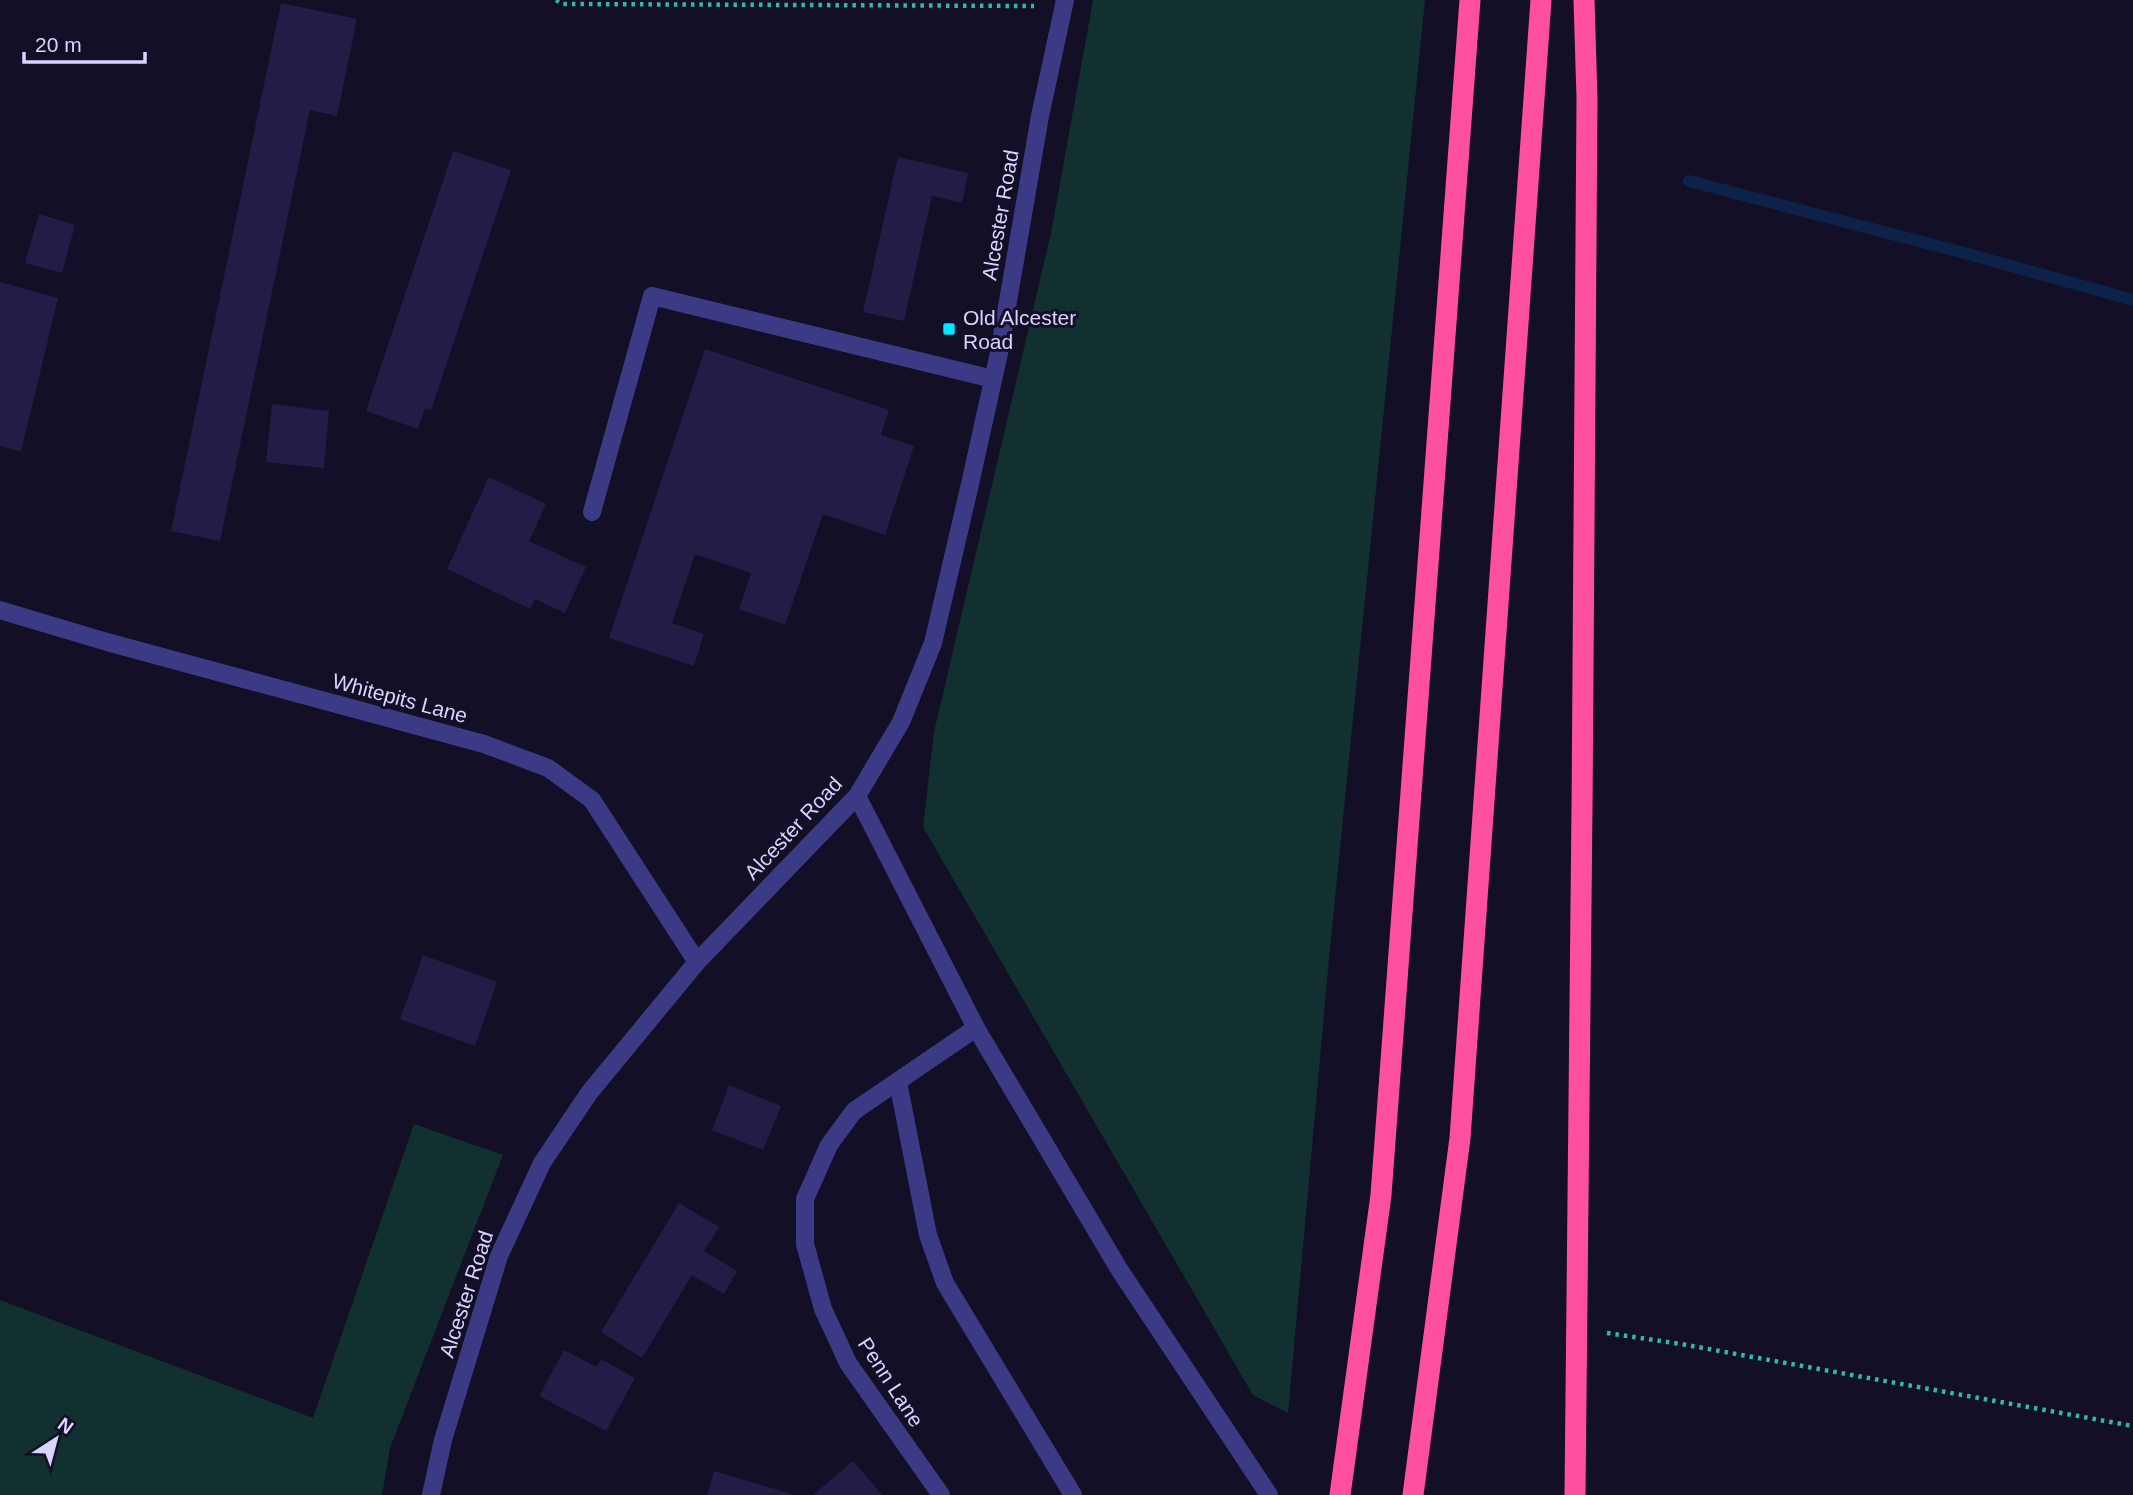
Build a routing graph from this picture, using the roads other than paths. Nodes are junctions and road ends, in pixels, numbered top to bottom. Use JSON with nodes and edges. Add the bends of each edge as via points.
{"nodes":[{"id":1,"x":1470,"y":0,"type":"edge"},
{"id":2,"x":1541,"y":0,"type":"edge"},
{"id":3,"x":1584,"y":0,"type":"edge"},
{"id":4,"x":1064,"y":3,"type":"edge"},
{"id":5,"x":993,"y":379,"type":"junction"},
{"id":6,"x":592,"y":512,"type":"dead end"},
{"id":7,"x":0,"y":610,"type":"edge"},
{"id":8,"x":857,"y":796,"type":"junction"},
{"id":9,"x":697,"y":962,"type":"junction"},
{"id":10,"x":976,"y":1028,"type":"junction"},
{"id":11,"x":898,"y":1082,"type":"junction"},
{"id":12,"x":431,"y":1495,"type":"edge"},
{"id":13,"x":941,"y":1495,"type":"edge"},
{"id":14,"x":1073,"y":1495,"type":"edge"},
{"id":15,"x":1269,"y":1495,"type":"edge"},
{"id":16,"x":1340,"y":1495,"type":"edge"},
{"id":17,"x":1413,"y":1495,"type":"edge"},
{"id":18,"x":1575,"y":1495,"type":"edge"}],
"edges":[{"from":1,"to":16,"type":"highway","via":[[1381,1195]]},
{"from":2,"to":17,"type":"highway","via":[[1460,1138]]},
{"from":3,"to":18,"type":"highway","via":[[1581,1166]]},
{"from":4,"to":5,"type":"street","name":"Alcester Road"},
{"from":5,"to":6,"type":"street","via":[[652,296]]},
{"from":5,"to":8,"type":"street","name":"Alcester Road","via":[[933,643],[901,722]]},
{"from":7,"to":9,"type":"street","name":"Whitepits Lane","via":[[484,744],[548,768],[592,800]]},
{"from":8,"to":9,"type":"street","name":"Alcester Road"},
{"from":8,"to":10,"type":"street"},
{"from":9,"to":12,"type":"street","name":"Alcester Road","via":[[589,1093],[542,1163],[499,1256],[443,1440]]},
{"from":10,"to":11,"type":"street","name":"Penn Lane"},
{"from":10,"to":15,"type":"street","via":[[1119,1269]]},
{"from":11,"to":13,"type":"street","name":"Penn Lane","via":[[855,1111],[829,1145],[806,1199],[805,1244],[823,1309],[848,1363]]},
{"from":11,"to":14,"type":"street","via":[[928,1235],[944,1283]]}]}
